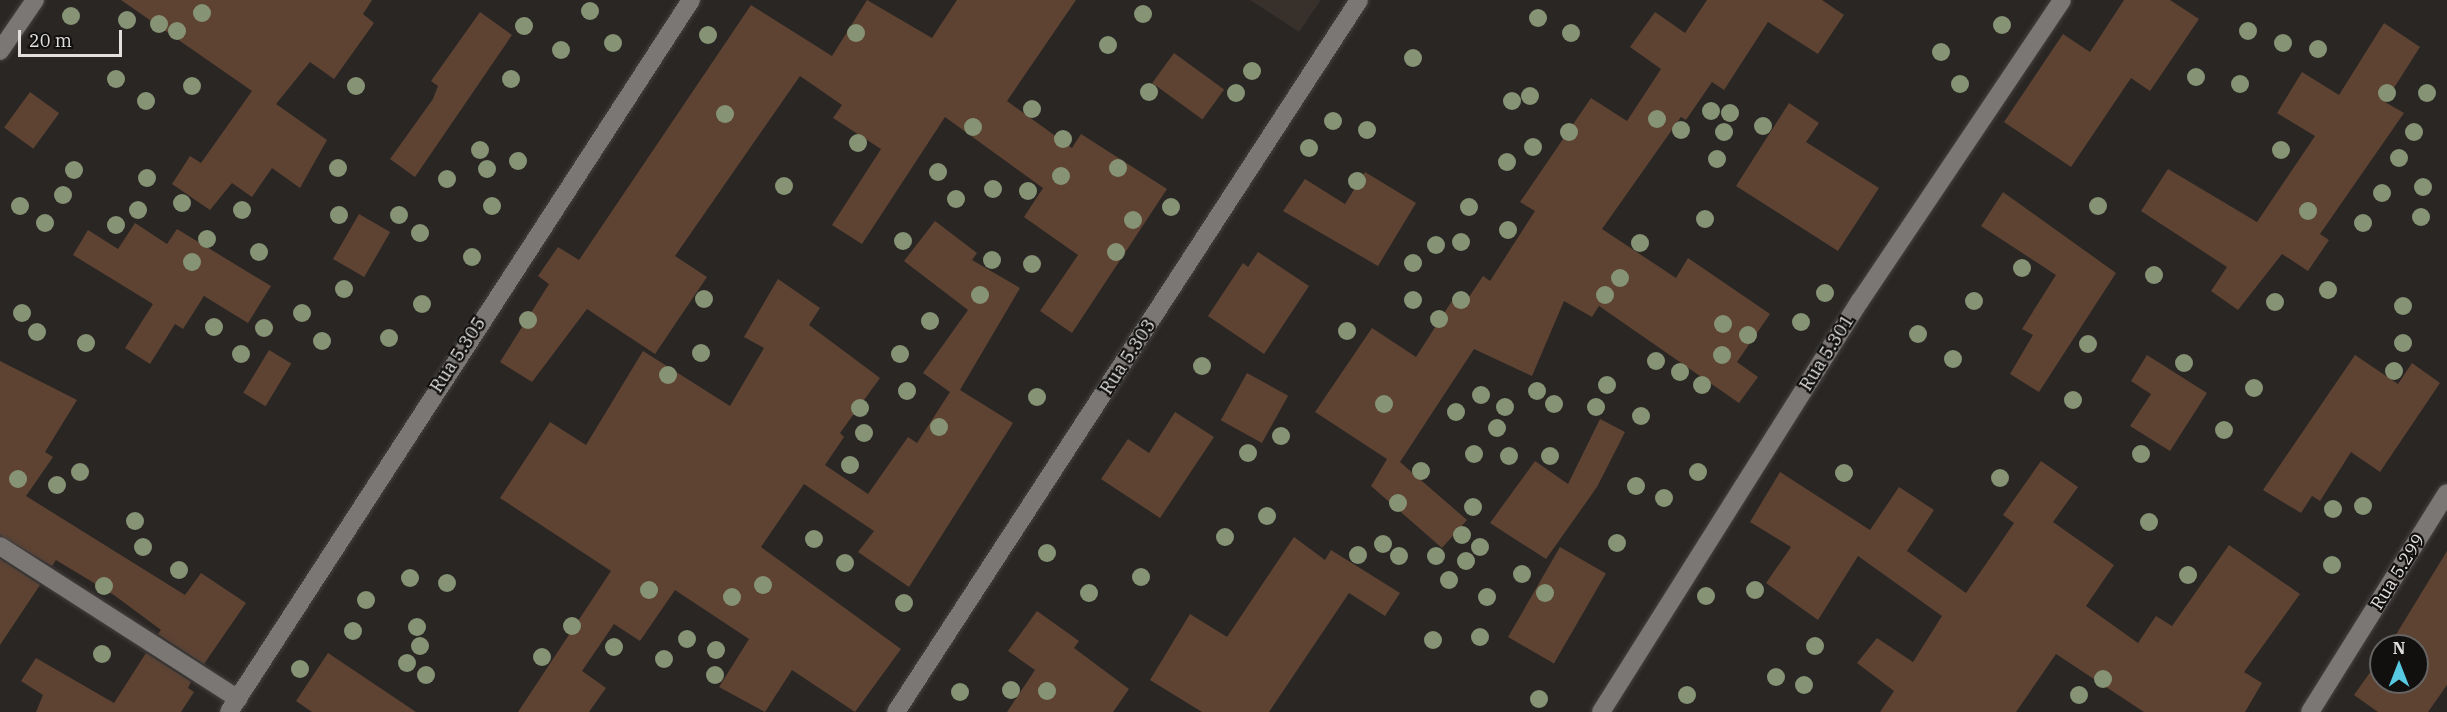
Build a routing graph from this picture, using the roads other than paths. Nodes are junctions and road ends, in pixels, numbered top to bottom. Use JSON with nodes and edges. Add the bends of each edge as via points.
{"nodes":[{"id":1,"x":35,"y":0,"type":"edge"},
{"id":2,"x":691,"y":0,"type":"edge"},
{"id":3,"x":1359,"y":0,"type":"edge"},
{"id":4,"x":2062,"y":0,"type":"edge"},
{"id":5,"x":0,"y":51,"type":"edge"},
{"id":6,"x":2447,"y":493,"type":"edge"},
{"id":7,"x":0,"y":546,"type":"edge"},
{"id":8,"x":234,"y":706,"type":"edge"},
{"id":9,"x":896,"y":712,"type":"edge"},
{"id":10,"x":1601,"y":712,"type":"edge"},
{"id":11,"x":2310,"y":712,"type":"edge"}],
"edges":[{"from":1,"to":5,"type":"street"},
{"from":2,"to":8,"type":"street","name":"Rua 5.305"},
{"from":3,"to":9,"type":"street","name":"Rua 5.303"},
{"from":4,"to":10,"type":"street","name":"Rua 5.301","via":[[1860,301]]},
{"from":6,"to":11,"type":"street","name":"Rua 5.299"},
{"from":7,"to":8,"type":"street"}]}
